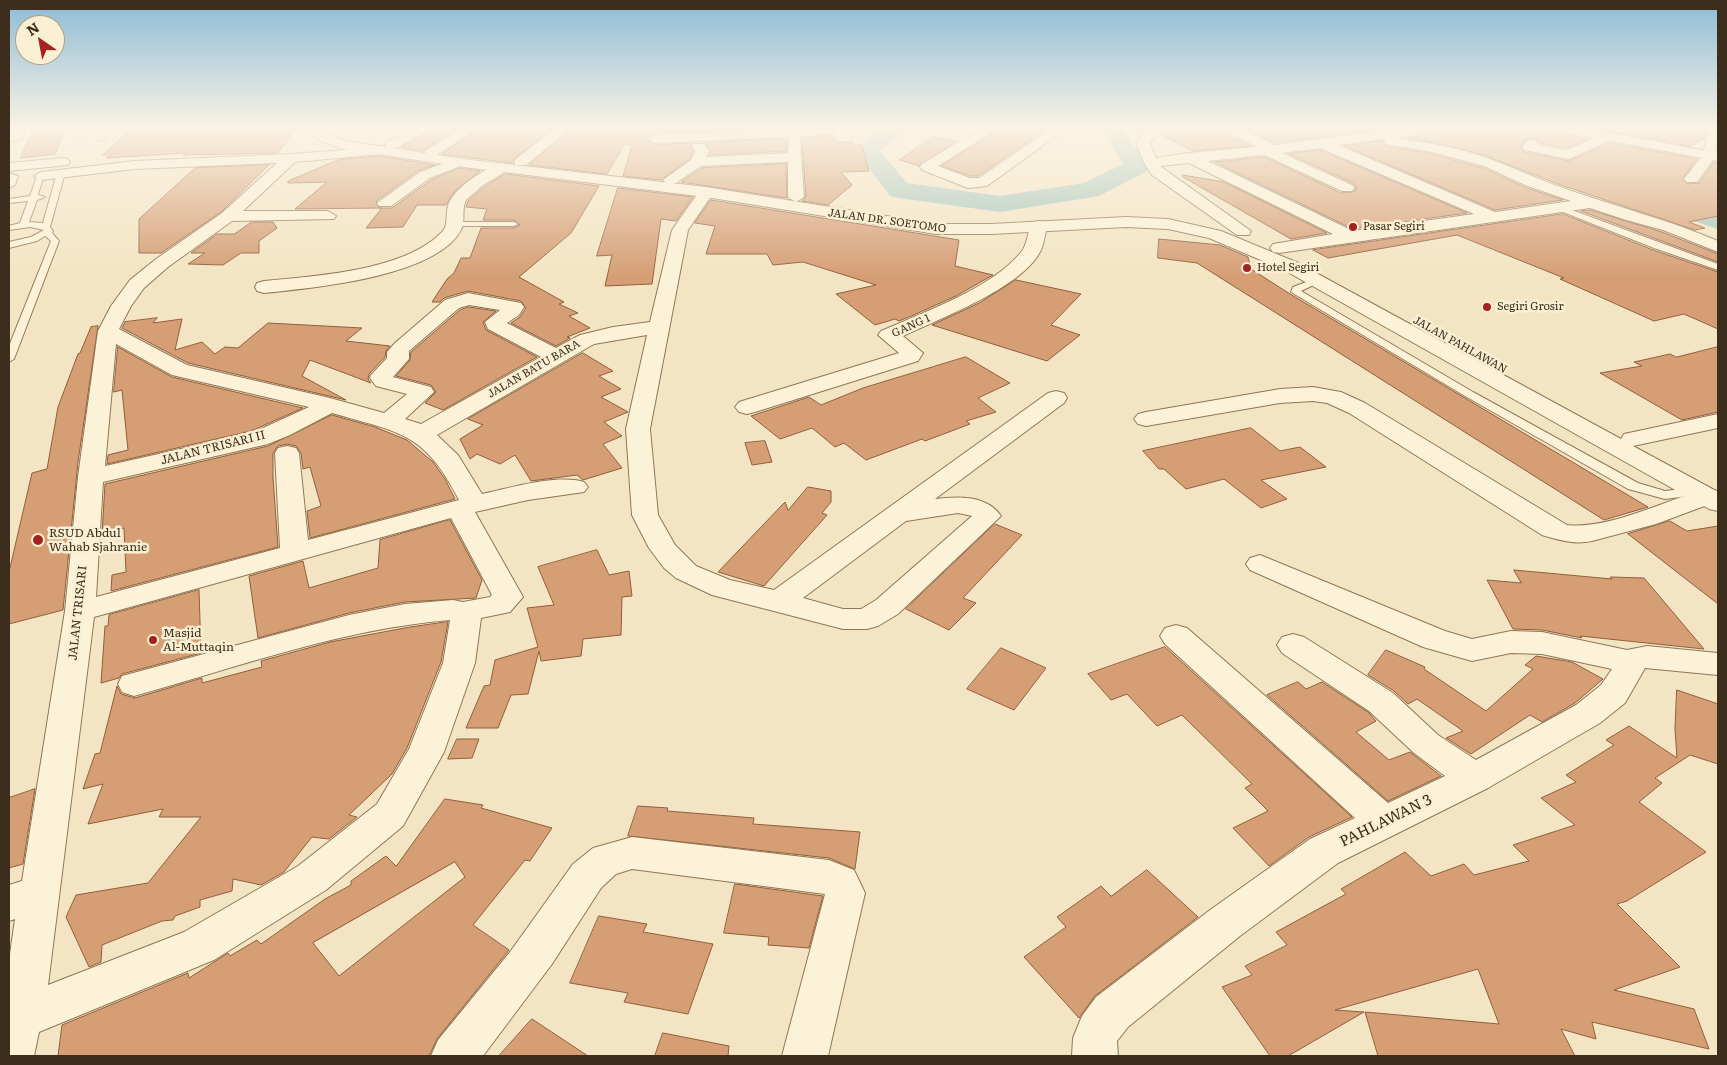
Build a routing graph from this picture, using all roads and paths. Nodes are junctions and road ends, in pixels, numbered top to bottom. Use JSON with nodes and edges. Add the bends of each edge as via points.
{"nodes":[{"id":1,"x":42,"y":178,"type":"edge"},
{"id":2,"x":60,"y":178,"type":"edge"},
{"id":3,"x":270,"y":178,"type":"edge"},
{"id":4,"x":422,"y":178,"type":"edge"},
{"id":5,"x":487,"y":178,"type":"edge"},
{"id":6,"x":599,"y":178,"type":"edge"},
{"id":7,"x":645,"y":178,"type":"edge"},
{"id":8,"x":674,"y":178,"type":"edge"},
{"id":9,"x":796,"y":178,"type":"edge"},
{"id":10,"x":954,"y":178,"type":"edge"},
{"id":11,"x":990,"y":178,"type":"edge"},
{"id":12,"x":1165,"y":178,"type":"edge"},
{"id":13,"x":1231,"y":178,"type":"edge"},
{"id":14,"x":1326,"y":178,"type":"edge"},
{"id":15,"x":1402,"y":178,"type":"edge"},
{"id":16,"x":1521,"y":178,"type":"edge"},
{"id":17,"x":671,"y":180,"type":"junction"},
{"id":18,"x":1347,"y":188,"type":"dead end"},
{"id":19,"x":706,"y":192,"type":"junction"},
{"id":20,"x":54,"y":195,"type":"junction"},
{"id":21,"x":796,"y":196,"type":"junction"},
{"id":22,"x":34,"y":198,"type":"junction"},
{"id":23,"x":1622,"y":200,"type":"dead end"},
{"id":24,"x":9,"y":201,"type":"edge"},
{"id":25,"x":385,"y":203,"type":"dead end"},
{"id":26,"x":1590,"y":203,"type":"junction"},
{"id":27,"x":1162,"y":208,"type":"dead end"},
{"id":28,"x":1561,"y":208,"type":"junction"},
{"id":29,"x":228,"y":216,"type":"junction"},
{"id":30,"x":328,"y":216,"type":"dead end"},
{"id":31,"x":1494,"y":217,"type":"junction"},
{"id":32,"x":1195,"y":218,"type":"junction"},
{"id":33,"x":455,"y":224,"type":"junction"},
{"id":34,"x":514,"y":224,"type":"dead end"},
{"id":35,"x":24,"y":225,"type":"junction"},
{"id":36,"x":1038,"y":226,"type":"junction"},
{"id":37,"x":9,"y":228,"type":"edge"},
{"id":38,"x":46,"y":230,"type":"junction"},
{"id":39,"x":1244,"y":231,"type":"junction"},
{"id":40,"x":1351,"y":236,"type":"junction"},
{"id":41,"x":9,"y":245,"type":"edge"},
{"id":42,"x":1718,"y":247,"type":"edge"},
{"id":43,"x":1280,"y":248,"type":"junction"},
{"id":44,"x":1718,"y":267,"type":"edge"},
{"id":45,"x":264,"y":287,"type":"dead end"},
{"id":46,"x":659,"y":327,"type":"junction"},
{"id":47,"x":108,"y":331,"type":"junction"},
{"id":48,"x":556,"y":356,"type":"junction"},
{"id":49,"x":9,"y":359,"type":"edge"},
{"id":50,"x":1056,"y":398,"type":"dead end"},
{"id":51,"x":330,"y":406,"type":"junction"},
{"id":52,"x":747,"y":407,"type":"dead end"},
{"id":53,"x":1146,"y":419,"type":"dead end"},
{"id":54,"x":389,"y":421,"type":"junction"},
{"id":55,"x":1718,"y":421,"type":"edge"},
{"id":56,"x":422,"y":434,"type":"junction"},
{"id":57,"x":1633,"y":439,"type":"junction"},
{"id":58,"x":287,"y":453,"type":"dead end"},
{"id":59,"x":91,"y":477,"type":"junction"},
{"id":60,"x":575,"y":487,"type":"dead end"},
{"id":61,"x":1710,"y":495,"type":"edge"},
{"id":62,"x":467,"y":506,"type":"junction"},
{"id":63,"x":894,"y":516,"type":"junction"},
{"id":64,"x":295,"y":554,"type":"junction"},
{"id":65,"x":1260,"y":564,"type":"dead end"},
{"id":66,"x":779,"y":601,"type":"junction"},
{"id":67,"x":80,"y":611,"type":"junction"},
{"id":68,"x":463,"y":612,"type":"junction"},
{"id":69,"x":1176,"y":636,"type":"dead end"},
{"id":70,"x":1293,"y":645,"type":"dead end"},
{"id":71,"x":1631,"y":662,"type":"junction"},
{"id":72,"x":1718,"y":664,"type":"edge"},
{"id":73,"x":134,"y":684,"type":"dead end"},
{"id":74,"x":1475,"y":778,"type":"junction"},
{"id":75,"x":1384,"y":822,"type":"junction"},
{"id":76,"x":24,"y":897,"type":"edge"},
{"id":77,"x":20,"y":1018,"type":"junction"},
{"id":78,"x":11,"y":1056,"type":"edge"},
{"id":79,"x":454,"y":1056,"type":"edge"},
{"id":80,"x":806,"y":1056,"type":"edge"},
{"id":81,"x":1094,"y":1056,"type":"edge"}],
"edges":[{"from":1,"to":22,"type":"lane"},
{"from":2,"to":20,"type":"lane"},
{"from":3,"to":29,"type":"street","name":"JALAN TRISARI"},
{"from":4,"to":25,"type":"street"},
{"from":5,"to":33,"type":"street","via":[[460,197]]},
{"from":6,"to":19,"type":"street","name":"JALAN DR. SOETOMO"},
{"from":7,"to":17,"type":"street","name":"JALAN DR. SOETOMO"},
{"from":8,"to":17,"type":"street"},
{"from":9,"to":21,"type":"street"},
{"from":10,"to":11,"type":"street","via":[[968,183],[984,182]]},
{"from":12,"to":39,"type":"street"},
{"from":13,"to":40,"type":"street"},
{"from":14,"to":18,"type":"street"},
{"from":15,"to":31,"type":"street"},
{"from":16,"to":26,"type":"street"},
{"from":17,"to":21,"type":"street","name":"JALAN DR. SOETOMO"},
{"from":19,"to":36,"type":"street","name":"JALAN DR. SOETOMO","via":[[936,229]]},
{"from":19,"to":46,"type":"street","via":[[680,230]]},
{"from":20,"to":22,"type":"lane"},
{"from":20,"to":38,"type":"lane"},
{"from":21,"to":27,"type":"street","name":"JALAN DR. SOETOMO","via":[[965,221]]},
{"from":22,"to":24,"type":"lane"},
{"from":22,"to":35,"type":"lane"},
{"from":23,"to":26,"type":"street"},
{"from":26,"to":28,"type":"street"},
{"from":26,"to":42,"type":"street","via":[[1668,226]]},
{"from":28,"to":31,"type":"street"},
{"from":28,"to":44,"type":"lane"},
{"from":29,"to":30,"type":"street"},
{"from":29,"to":47,"type":"street","name":"JALAN TRISARI","via":[[137,284]]},
{"from":31,"to":40,"type":"street"},
{"from":32,"to":36,"type":"street","name":"JALAN DR. SOETOMO","via":[[1169,224]]},
{"from":32,"to":39,"type":"street","name":"JALAN PAHLAWAN"},
{"from":32,"to":61,"type":"street","name":"JALAN PAHLAWAN","via":[[1318,281]]},
{"from":33,"to":34,"type":"lane"},
{"from":33,"to":45,"type":"street","via":[[441,241],[391,267],[363,275]]},
{"from":35,"to":37,"type":"lane"},
{"from":35,"to":38,"type":"lane"},
{"from":36,"to":52,"type":"street","name":"GANG 1","via":[[1032,251],[1016,268],[974,297],[888,335],[910,351],[910,356]]},
{"from":38,"to":41,"type":"lane","via":[[34,239]]},
{"from":38,"to":49,"type":"lane","via":[[55,241]]},
{"from":39,"to":43,"type":"street","name":"JALAN PAHLAWAN"},
{"from":40,"to":43,"type":"street"},
{"from":43,"to":57,"type":"street","name":"JALAN PAHLAWAN"},
{"from":46,"to":48,"type":"street","name":"JALAN BATU BARA","via":[[594,337]]},
{"from":46,"to":66,"type":"street","via":[[638,428],[645,515],[663,548],[686,572],[722,588]]},
{"from":47,"to":51,"type":"street","via":[[180,370]]},
{"from":47,"to":59,"type":"street","name":"JALAN TRISARI"},
{"from":48,"to":54,"type":"street","via":[[495,325],[514,309],[508,304],[461,300],[402,346],[398,359],[382,375],[384,381],[423,392]]},
{"from":48,"to":56,"type":"street","name":"JALAN BATU BARA"},
{"from":50,"to":63,"type":"street"},
{"from":51,"to":54,"type":"street"},
{"from":51,"to":59,"type":"street","name":"JALAN TRISARI II","via":[[259,439]]},
{"from":53,"to":61,"type":"street","via":[[1280,396],[1313,394],[1333,397],[1357,408],[1552,529],[1573,535],[1646,518]]},
{"from":54,"to":56,"type":"street"},
{"from":55,"to":57,"type":"street"},
{"from":56,"to":62,"type":"street","via":[[450,460]]},
{"from":57,"to":61,"type":"street","name":"JALAN PAHLAWAN"},
{"from":58,"to":64,"type":"street"},
{"from":59,"to":67,"type":"street","name":"JALAN TRISARI"},
{"from":60,"to":62,"type":"street","via":[[536,491]]},
{"from":62,"to":64,"type":"street"},
{"from":62,"to":68,"type":"street","via":[[508,597],[499,605]]},
{"from":63,"to":66,"type":"street"},
{"from":63,"to":66,"type":"street","via":[[923,508],[972,506],[984,509],[988,516],[887,607],[867,618],[844,619]]},
{"from":64,"to":67,"type":"street"},
{"from":65,"to":71,"type":"street","via":[[1462,648],[1480,650],[1519,642],[1542,643]]},
{"from":67,"to":76,"type":"street","name":"JALAN TRISARI"},
{"from":68,"to":73,"type":"street","via":[[404,614],[349,625]]},
{"from":68,"to":77,"type":"street","via":[[466,617],[459,663],[426,752],[390,815],[312,878],[199,946]]},
{"from":69,"to":75,"type":"street"},
{"from":70,"to":74,"type":"street","via":[[1381,702],[1422,741]]},
{"from":71,"to":72,"type":"street","via":[[1647,657]]},
{"from":71,"to":74,"type":"street","name":"PAHLAWAN 3","via":[[1613,694],[1599,706]]},
{"from":74,"to":75,"type":"street","name":"PAHLAWAN 3"},
{"from":75,"to":81,"type":"street","name":"PAHLAWAN 3","via":[[1343,841],[1299,868],[1112,1012],[1095,1036]]},
{"from":76,"to":77,"type":"street","name":"JALAN TRISARI"},
{"from":77,"to":78,"type":"street","name":"JALAN TRISARI"},
{"from":79,"to":80,"type":"street","via":[[493,1010],[589,874],[613,857],[632,853],[829,877],[840,882],[845,893]]}]}
